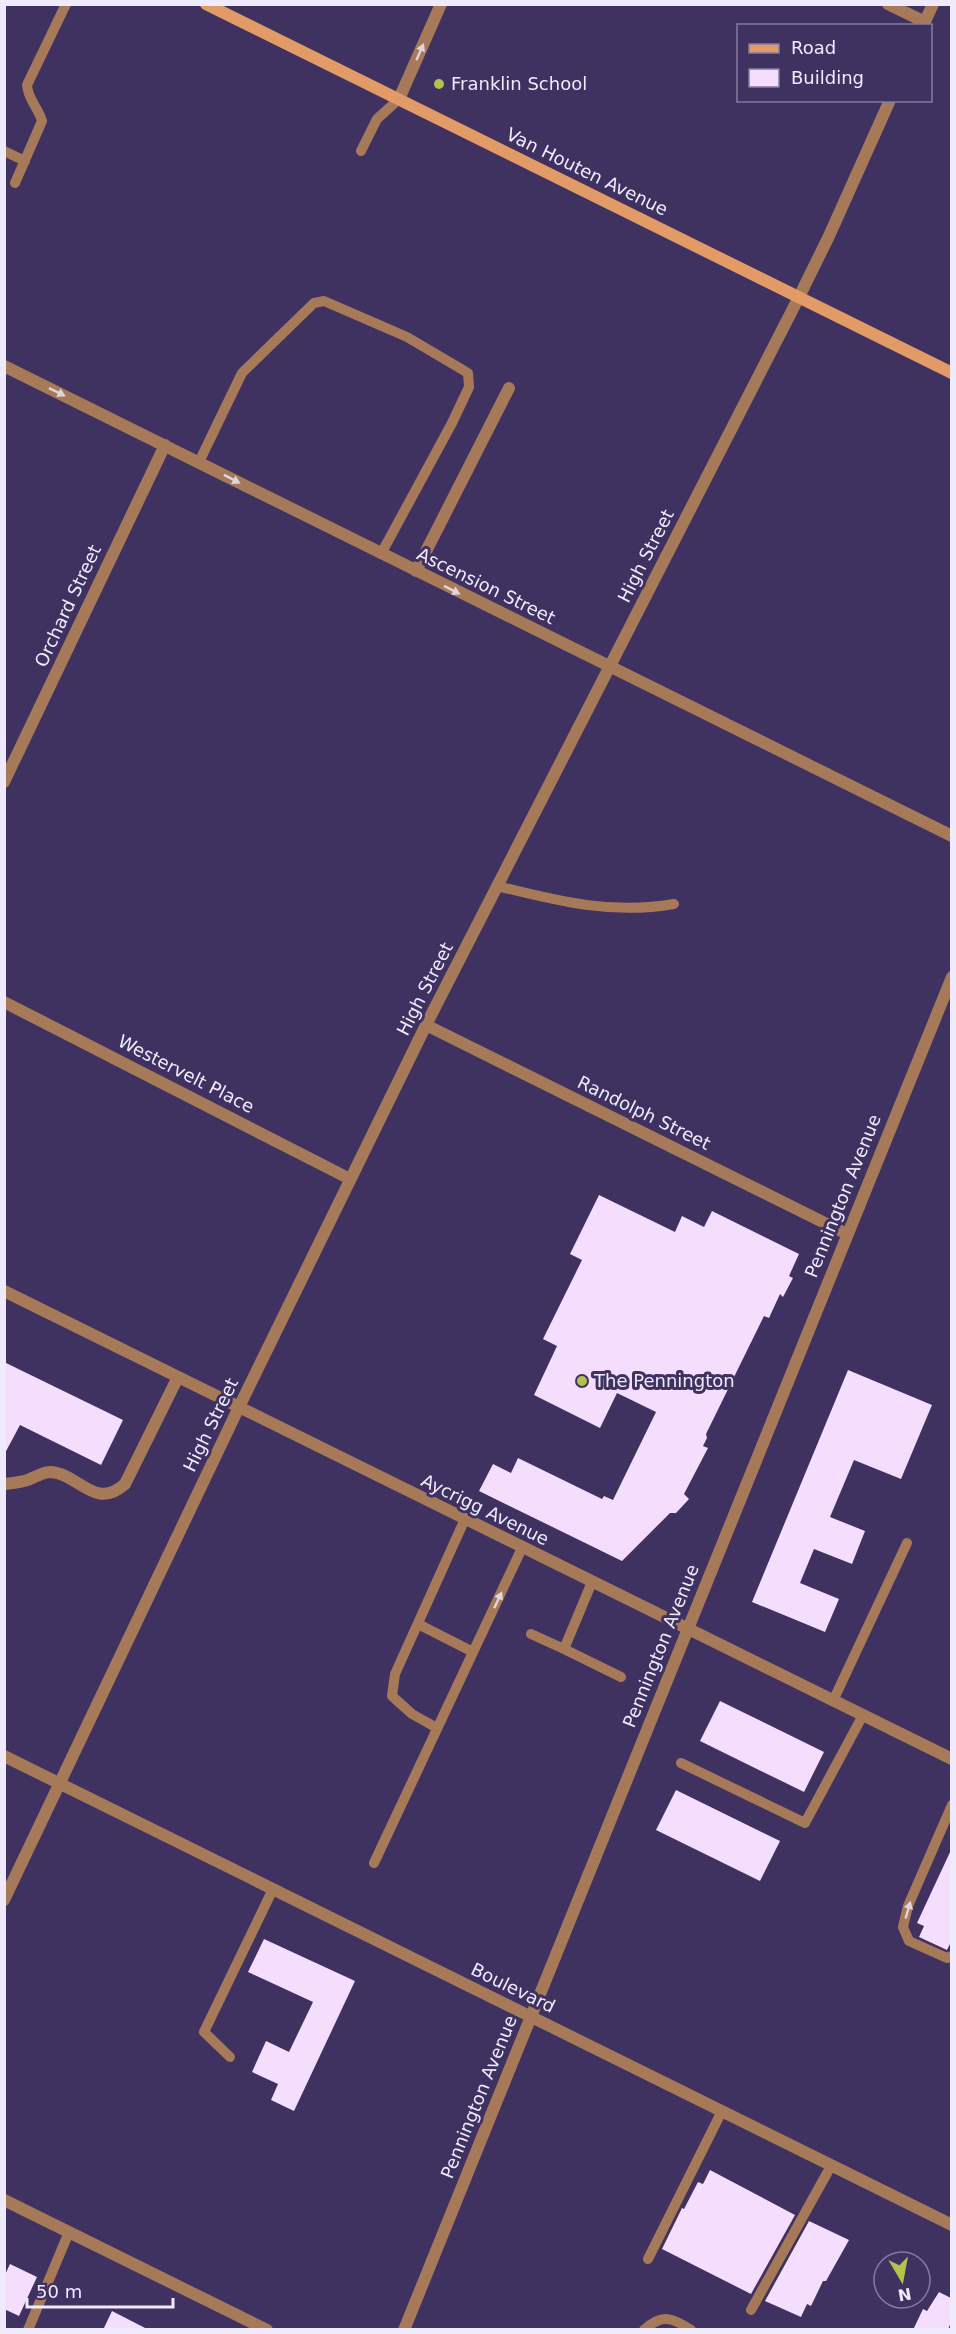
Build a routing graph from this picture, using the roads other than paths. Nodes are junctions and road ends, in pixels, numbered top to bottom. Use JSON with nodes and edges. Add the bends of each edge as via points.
{"nodes":[{"id":1,"x":66,"y":4,"type":"edge"},
{"id":2,"x":206,"y":4,"type":"edge"},
{"id":3,"x":441,"y":4,"type":"edge"},
{"id":4,"x":888,"y":4,"type":"edge"},
{"id":5,"x":933,"y":4,"type":"edge"},
{"id":6,"x":924,"y":24,"type":"edge"},
{"id":7,"x":399,"y":99,"type":"junction"},
{"id":8,"x":889,"y":102,"type":"edge"},
{"id":9,"x":361,"y":151,"type":"dead end"},
{"id":10,"x":4,"y":152,"type":"edge"},
{"id":11,"x":25,"y":161,"type":"junction"},
{"id":12,"x":15,"y":183,"type":"dead end"},
{"id":13,"x":799,"y":297,"type":"junction"},
{"id":14,"x":4,"y":366,"type":"edge"},
{"id":15,"x":951,"y":373,"type":"edge"},
{"id":16,"x":509,"y":388,"type":"dead end"},
{"id":17,"x":165,"y":445,"type":"junction"},
{"id":18,"x":199,"y":462,"type":"junction"},
{"id":19,"x":381,"y":554,"type":"junction"},
{"id":20,"x":416,"y":572,"type":"junction"},
{"id":21,"x":610,"y":666,"type":"junction"},
{"id":22,"x":4,"y":782,"type":"edge"},
{"id":23,"x":951,"y":836,"type":"edge"},
{"id":24,"x":497,"y":886,"type":"junction"},
{"id":25,"x":674,"y":904,"type":"dead end"},
{"id":26,"x":951,"y":977,"type":"edge"},
{"id":27,"x":4,"y":1002,"type":"edge"},
{"id":28,"x":426,"y":1025,"type":"junction"},
{"id":29,"x":350,"y":1179,"type":"junction"},
{"id":30,"x":847,"y":1234,"type":"junction"},
{"id":31,"x":4,"y":1291,"type":"edge"},
{"id":32,"x":178,"y":1377,"type":"junction"},
{"id":33,"x":239,"y":1407,"type":"junction"},
{"id":34,"x":4,"y":1484,"type":"edge"},
{"id":35,"x":465,"y":1520,"type":"junction"},
{"id":36,"x":907,"y":1543,"type":"dead end"},
{"id":37,"x":522,"y":1548,"type":"junction"},
{"id":38,"x":592,"y":1582,"type":"junction"},
{"id":39,"x":418,"y":1624,"type":"junction"},
{"id":40,"x":687,"y":1630,"type":"junction"},
{"id":41,"x":531,"y":1634,"type":"dead end"},
{"id":42,"x":564,"y":1650,"type":"junction"},
{"id":43,"x":473,"y":1652,"type":"junction"},
{"id":44,"x":621,"y":1677,"type":"dead end"},
{"id":45,"x":833,"y":1701,"type":"junction"},
{"id":46,"x":863,"y":1715,"type":"junction"},
{"id":47,"x":437,"y":1728,"type":"junction"},
{"id":48,"x":4,"y":1756,"type":"edge"},
{"id":49,"x":951,"y":1759,"type":"edge"},
{"id":50,"x":681,"y":1763,"type":"dead end"},
{"id":51,"x":59,"y":1783,"type":"junction"},
{"id":52,"x":951,"y":1805,"type":"edge"},
{"id":53,"x":374,"y":1863,"type":"dead end"},
{"id":54,"x":273,"y":1889,"type":"junction"},
{"id":55,"x":4,"y":1900,"type":"edge"},
{"id":56,"x":951,"y":1956,"type":"edge"},
{"id":57,"x":531,"y":2017,"type":"junction"},
{"id":58,"x":230,"y":2057,"type":"dead end"},
{"id":59,"x":722,"y":2111,"type":"junction"},
{"id":60,"x":831,"y":2166,"type":"junction"},
{"id":61,"x":4,"y":2200,"type":"edge"},
{"id":62,"x":951,"y":2225,"type":"edge"},
{"id":63,"x":69,"y":2232,"type":"junction"},
{"id":64,"x":648,"y":2259,"type":"dead end"},
{"id":65,"x":751,"y":2310,"type":"dead end"},
{"id":66,"x":28,"y":2330,"type":"edge"},
{"id":67,"x":267,"y":2330,"type":"edge"},
{"id":68,"x":404,"y":2330,"type":"edge"},
{"id":69,"x":644,"y":2330,"type":"edge"},
{"id":70,"x":691,"y":2330,"type":"edge"}],
"edges":[{"from":1,"to":11,"type":"lane","via":[[27,85],[42,121]]},
{"from":2,"to":7,"type":"main road","name":"Van Houten Avenue"},
{"from":7,"to":3,"type":"street","one_way":true},
{"from":4,"to":6,"type":"street"},
{"from":5,"to":6,"type":"street"},
{"from":7,"to":9,"type":"lane","via":[[377,119]]},
{"from":7,"to":13,"type":"main road","name":"Van Houten Avenue"},
{"from":8,"to":13,"type":"street","name":"High Street"},
{"from":10,"to":11,"type":"lane"},
{"from":11,"to":12,"type":"lane"},
{"from":13,"to":15,"type":"main road","name":"Van Houten Avenue"},
{"from":13,"to":21,"type":"street","name":"High Street"},
{"from":14,"to":17,"type":"street","name":"Ascension Street","one_way":true},
{"from":16,"to":20,"type":"street"},
{"from":17,"to":18,"type":"street","name":"Ascension Street"},
{"from":17,"to":22,"type":"street","name":"Orchard Street"},
{"from":18,"to":19,"type":"street","name":"Ascension Street","one_way":true},
{"from":18,"to":19,"type":"lane","via":[[242,373],[314,303],[324,301],[407,337],[468,373],[469,387]]},
{"from":19,"to":20,"type":"street","name":"Ascension Street"},
{"from":20,"to":21,"type":"street","name":"Ascension Street","one_way":true},
{"from":21,"to":23,"type":"street","name":"Ascension Street"},
{"from":21,"to":24,"type":"street","name":"High Street"},
{"from":24,"to":25,"type":"lane","via":[[583,906],[631,909]]},
{"from":24,"to":28,"type":"street","name":"High Street"},
{"from":26,"to":30,"type":"street","name":"Pennington Avenue"},
{"from":27,"to":29,"type":"street","name":"Westervelt Place"},
{"from":28,"to":29,"type":"street","name":"High Street"},
{"from":28,"to":30,"type":"street","name":"Randolph Street"},
{"from":29,"to":33,"type":"street","name":"High Street"},
{"from":30,"to":40,"type":"street","name":"Pennington Avenue"},
{"from":31,"to":32,"type":"street","name":"Aycrigg Avenue"},
{"from":32,"to":33,"type":"street","name":"Aycrigg Avenue"},
{"from":32,"to":34,"type":"street","via":[[125,1484],[118,1490],[96,1493],[47,1472]]},
{"from":33,"to":35,"type":"street","name":"Aycrigg Avenue"},
{"from":33,"to":51,"type":"street","name":"High Street"},
{"from":35,"to":37,"type":"street","name":"Aycrigg Avenue"},
{"from":35,"to":39,"type":"lane"},
{"from":36,"to":45,"type":"lane"},
{"from":37,"to":38,"type":"street","name":"Aycrigg Avenue"},
{"from":43,"to":37,"type":"lane","one_way":true},
{"from":38,"to":40,"type":"street","name":"Aycrigg Avenue"},
{"from":38,"to":42,"type":"lane"},
{"from":39,"to":43,"type":"lane"},
{"from":39,"to":47,"type":"lane","via":[[395,1674],[392,1696],[412,1714]]},
{"from":40,"to":45,"type":"street","name":"Aycrigg Avenue"},
{"from":40,"to":57,"type":"street","name":"Pennington Avenue"},
{"from":41,"to":42,"type":"lane"},
{"from":42,"to":44,"type":"lane"},
{"from":43,"to":47,"type":"lane"},
{"from":45,"to":46,"type":"street","name":"Aycrigg Avenue"},
{"from":46,"to":49,"type":"street","name":"Aycrigg Avenue"},
{"from":46,"to":50,"type":"lane","via":[[805,1823]]},
{"from":47,"to":53,"type":"lane"},
{"from":48,"to":51,"type":"street","name":"Boulevard"},
{"from":51,"to":54,"type":"street","name":"Boulevard"},
{"from":51,"to":55,"type":"street","name":"High Street"},
{"from":56,"to":52,"type":"lane","one_way":true,"via":[[947,1958],[909,1941],[903,1927],[908,1906]]},
{"from":54,"to":57,"type":"street","name":"Boulevard"},
{"from":54,"to":58,"type":"lane","via":[[204,2032]]},
{"from":57,"to":59,"type":"street","name":"Boulevard"},
{"from":57,"to":68,"type":"street","name":"Pennington Avenue"},
{"from":59,"to":60,"type":"street","name":"Boulevard"},
{"from":59,"to":64,"type":"lane"},
{"from":60,"to":62,"type":"street","name":"Boulevard"},
{"from":60,"to":65,"type":"lane"},
{"from":61,"to":63,"type":"street"},
{"from":63,"to":66,"type":"lane"},
{"from":63,"to":67,"type":"street"},
{"from":69,"to":70,"type":"lane","via":[[656,2320],[673,2319]]}]}
